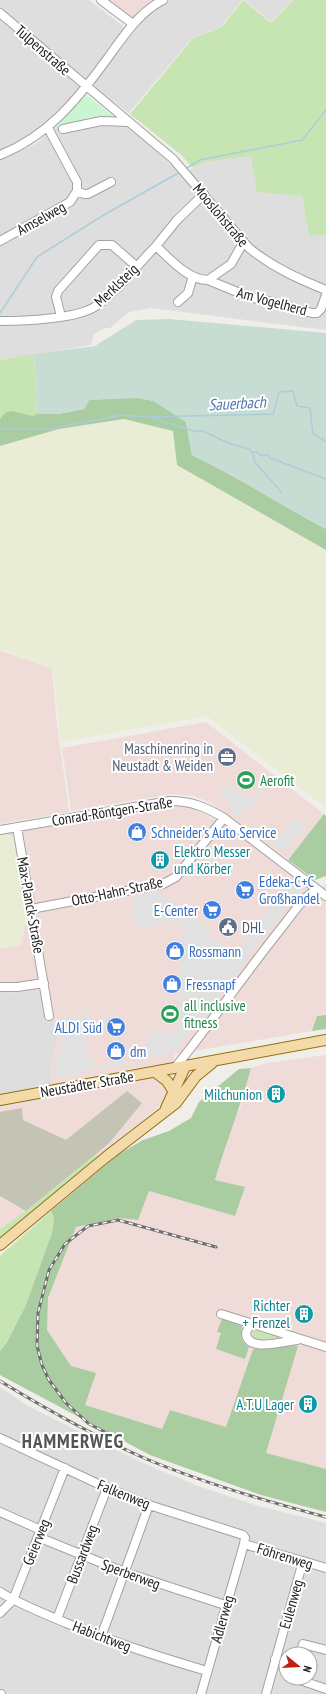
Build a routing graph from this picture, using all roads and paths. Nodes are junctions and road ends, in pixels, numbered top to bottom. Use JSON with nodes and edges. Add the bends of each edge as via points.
{"nodes":[{"id":1,"x":101,"y":0,"type":"edge"},
{"id":2,"x":163,"y":0,"type":"edge"},
{"id":3,"x":0,"y":13,"type":"edge"},
{"id":4,"x":133,"y":24,"type":"junction"},
{"id":5,"x":86,"y":87,"type":"junction"},
{"id":6,"x":129,"y":122,"type":"junction"},
{"id":7,"x":48,"y":128,"type":"junction"},
{"id":8,"x":63,"y":128,"type":"dead end"},
{"id":9,"x":0,"y":155,"type":"edge"},
{"id":10,"x":111,"y":182,"type":"dead end"},
{"id":11,"x":77,"y":191,"type":"junction"},
{"id":12,"x":204,"y":194,"type":"junction"},
{"id":13,"x":0,"y":241,"type":"edge"},
{"id":14,"x":243,"y":243,"type":"junction"},
{"id":15,"x":156,"y":246,"type":"junction"},
{"id":16,"x":136,"y":266,"type":"junction"},
{"id":17,"x":193,"y":276,"type":"junction"},
{"id":18,"x":208,"y":280,"type":"junction"},
{"id":19,"x":326,"y":290,"type":"edge"},
{"id":20,"x":326,"y":295,"type":"edge"},
{"id":21,"x":178,"y":302,"type":"dead end"},
{"id":22,"x":61,"y":316,"type":"junction"},
{"id":23,"x":0,"y":321,"type":"edge"},
{"id":24,"x":224,"y":818,"type":"junction"},
{"id":25,"x":17,"y":827,"type":"junction"},
{"id":26,"x":0,"y":830,"type":"edge"},
{"id":27,"x":317,"y":890,"type":"junction"},
{"id":28,"x":326,"y":896,"type":"edge"},
{"id":29,"x":31,"y":909,"type":"junction"},
{"id":30,"x":44,"y":983,"type":"junction"},
{"id":31,"x":0,"y":987,"type":"edge"},
{"id":32,"x":49,"y":1016,"type":"dead end"},
{"id":33,"x":326,"y":1040,"type":"edge"},
{"id":34,"x":194,"y":1043,"type":"junction"},
{"id":35,"x":214,"y":1062,"type":"junction"},
{"id":36,"x":184,"y":1067,"type":"junction"},
{"id":37,"x":174,"y":1069,"type":"junction"},
{"id":38,"x":155,"y":1072,"type":"junction"},
{"id":39,"x":174,"y":1092,"type":"junction"},
{"id":40,"x":0,"y":1100,"type":"edge"},
{"id":41,"x":165,"y":1110,"type":"junction"},
{"id":42,"x":0,"y":1245,"type":"edge"},
{"id":43,"x":221,"y":1314,"type":"dead end"},
{"id":44,"x":254,"y":1324,"type":"junction"},
{"id":45,"x":302,"y":1340,"type":"junction"},
{"id":46,"x":326,"y":1347,"type":"edge"},
{"id":47,"x":0,"y":1438,"type":"edge"},
{"id":48,"x":65,"y":1468,"type":"junction"},
{"id":49,"x":107,"y":1488,"type":"junction"},
{"id":50,"x":148,"y":1504,"type":"junction"},
{"id":51,"x":0,"y":1512,"type":"edge"},
{"id":52,"x":39,"y":1533,"type":"junction"},
{"id":53,"x":244,"y":1544,"type":"junction"},
{"id":54,"x":82,"y":1556,"type":"junction"},
{"id":55,"x":303,"y":1561,"type":"junction"},
{"id":56,"x":326,"y":1568,"type":"edge"},
{"id":57,"x":124,"y":1572,"type":"junction"},
{"id":58,"x":0,"y":1592,"type":"edge"},
{"id":59,"x":13,"y":1600,"type":"junction"},
{"id":60,"x":226,"y":1605,"type":"junction"},
{"id":61,"x":0,"y":1613,"type":"edge"},
{"id":62,"x":57,"y":1619,"type":"junction"},
{"id":63,"x":101,"y":1637,"type":"junction"},
{"id":64,"x":302,"y":1646,"type":"edge"},
{"id":65,"x":311,"y":1646,"type":"edge"},
{"id":66,"x":275,"y":1659,"type":"junction"},
{"id":67,"x":278,"y":1660,"type":"edge"},
{"id":68,"x":208,"y":1671,"type":"junction"},
{"id":69,"x":201,"y":1694,"type":"edge"},
{"id":70,"x":266,"y":1694,"type":"edge"}],
"edges":[{"from":1,"to":4,"type":"street"},
{"from":2,"to":4,"type":"street"},
{"from":3,"to":5,"type":"street","name":"Tulpenstraße"},
{"from":4,"to":5,"type":"street"},
{"from":5,"to":6,"type":"street","name":"Mooslohstraße"},
{"from":5,"to":7,"type":"street"},
{"from":6,"to":8,"type":"street","via":[[101,121]]},
{"from":6,"to":12,"type":"street","name":"Mooslohstraße","via":[[156,143]]},
{"from":7,"to":9,"type":"street","via":[[16,149]]},
{"from":7,"to":11,"type":"street","name":"Amselweg","via":[[77,182]]},
{"from":10,"to":11,"type":"street","name":"Amselweg","via":[[88,194]]},
{"from":11,"to":13,"type":"street","name":"Amselweg","via":[[70,202]]},
{"from":12,"to":14,"type":"street","name":"Mooslohstraße"},
{"from":12,"to":15,"type":"street","name":"Merklsteig","via":[[177,220]]},
{"from":14,"to":18,"type":"street","via":[[231,264]]},
{"from":14,"to":19,"type":"street","name":"Mooslohstraße","via":[[271,265]]},
{"from":15,"to":16,"type":"street","name":"Merklsteig"},
{"from":15,"to":17,"type":"street"},
{"from":16,"to":22,"type":"street","name":"Merklsteig","via":[[109,296],[95,307],[78,314]]},
{"from":16,"to":22,"type":"street","via":[[112,245],[99,245],[58,291],[56,297]]},
{"from":17,"to":18,"type":"street","name":"Am Vogelherd"},
{"from":17,"to":21,"type":"street","via":[[188,293]]},
{"from":18,"to":20,"type":"street","name":"Am Vogelherd","via":[[252,298],[312,313],[317,313],[321,309]]},
{"from":22,"to":23,"type":"street","name":"Merklsteig"},
{"from":24,"to":25,"type":"street","name":"Conrad-Röntgen-Straße","via":[[208,808],[193,803],[170,801]]},
{"from":24,"to":27,"type":"street","name":"Conrad-Röntgen-Straße"},
{"from":24,"to":29,"type":"street","name":"Otto-Hahn-Straße","via":[[176,877],[163,884]]},
{"from":25,"to":26,"type":"street","name":"Conrad-Röntgen-Straße"},
{"from":25,"to":29,"type":"street","name":"Max-Planck-Straße"},
{"from":27,"to":28,"type":"street","name":"Conrad-Röntgen-Straße"},
{"from":27,"to":34,"type":"street","via":[[310,893],[248,970]]},
{"from":29,"to":30,"type":"street","name":"Max-Planck-Straße"},
{"from":30,"to":31,"type":"street"},
{"from":30,"to":32,"type":"street","name":"Max-Planck-Straße"},
{"from":33,"to":35,"type":"main road","name":"Neustädter Straße"},
{"from":34,"to":36,"type":"street"},
{"from":34,"to":37,"type":"street"},
{"from":35,"to":36,"type":"main road","name":"Neustädter Straße"},
{"from":35,"to":41,"type":"main road","via":[[196,1076],[176,1103]]},
{"from":36,"to":37,"type":"main road","name":"Neustädter Straße"},
{"from":36,"to":39,"type":"main road"},
{"from":37,"to":38,"type":"main road","name":"Neustädter Straße"},
{"from":38,"to":39,"type":"main road","via":[[167,1081]]},
{"from":38,"to":40,"type":"main road","name":"Neustädter Straße"},
{"from":39,"to":41,"type":"main road"},
{"from":41,"to":42,"type":"main road"},
{"from":43,"to":44,"type":"street"},
{"from":44,"to":45,"type":"street"},
{"from":44,"to":45,"type":"street","via":[[247,1329],[246,1336],[249,1341],[256,1344]]},
{"from":45,"to":46,"type":"street"},
{"from":47,"to":48,"type":"street","name":"Falkenweg"},
{"from":48,"to":49,"type":"street","name":"Falkenweg"},
{"from":48,"to":52,"type":"street","name":"Geierweg"},
{"from":49,"to":50,"type":"street","name":"Falkenweg"},
{"from":49,"to":54,"type":"street","name":"Bussardweg"},
{"from":50,"to":53,"type":"street","name":"Falkenweg","via":[[243,1535]]},
{"from":50,"to":57,"type":"street"},
{"from":51,"to":52,"type":"street","name":"Sperberweg"},
{"from":52,"to":54,"type":"street","name":"Sperberweg"},
{"from":52,"to":59,"type":"street","name":"Geierweg"},
{"from":53,"to":55,"type":"street","name":"Föhrenweg"},
{"from":53,"to":60,"type":"street","name":"Adlerweg"},
{"from":54,"to":57,"type":"street","name":"Sperberweg"},
{"from":54,"to":62,"type":"street","name":"Bussardweg"},
{"from":55,"to":56,"type":"street","name":"Föhrenweg"},
{"from":55,"to":66,"type":"street","name":"Eulenweg"},
{"from":57,"to":60,"type":"street","name":"Sperberweg"},
{"from":57,"to":63,"type":"street"},
{"from":58,"to":59,"type":"street","name":"Habichtweg"},
{"from":59,"to":61,"type":"street","name":"Geierweg"},
{"from":59,"to":62,"type":"street","name":"Habichtweg"},
{"from":60,"to":68,"type":"street","name":"Adlerweg"},
{"from":62,"to":63,"type":"street","name":"Habichtweg"},
{"from":63,"to":68,"type":"street","name":"Habichtweg"},
{"from":64,"to":65,"type":"street"},
{"from":66,"to":67,"type":"street"},
{"from":66,"to":70,"type":"street","name":"Eulenweg"},
{"from":68,"to":69,"type":"street","name":"Adlerweg"}]}
